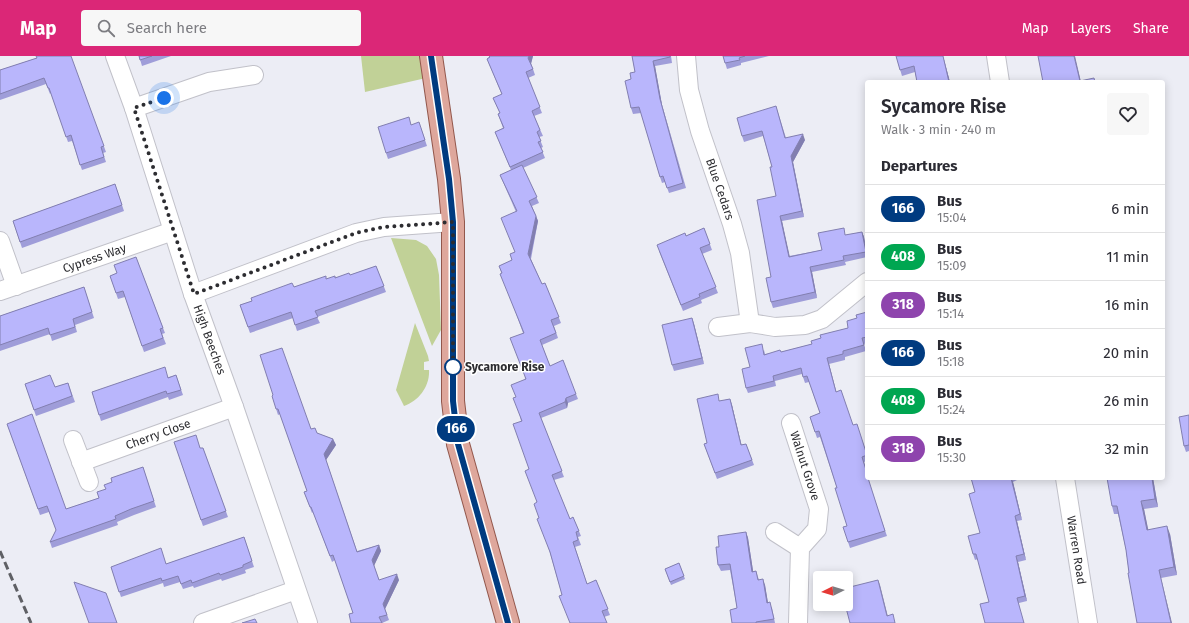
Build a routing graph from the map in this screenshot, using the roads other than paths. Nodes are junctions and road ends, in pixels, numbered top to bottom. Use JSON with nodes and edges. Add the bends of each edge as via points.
{"nodes":[{"id":1,"x":115,"y":56,"type":"edge"},
{"id":2,"x":431,"y":56,"type":"edge"},
{"id":3,"x":686,"y":56,"type":"edge"},
{"id":4,"x":996,"y":56,"type":"edge"},
{"id":5,"x":254,"y":74,"type":"dead end"},
{"id":6,"x":1000,"y":80,"type":"edge"},
{"id":7,"x":134,"y":108,"type":"junction"},
{"id":8,"x":453,"y":222,"type":"junction"},
{"id":9,"x":173,"y":231,"type":"junction"},
{"id":10,"x":0,"y":241,"type":"edge"},
{"id":11,"x":865,"y":284,"type":"edge"},
{"id":12,"x":8,"y":288,"type":"edge"},
{"id":13,"x":194,"y":294,"type":"junction"},
{"id":14,"x":750,"y":323,"type":"junction"},
{"id":15,"x":718,"y":327,"type":"dead end"},
{"id":16,"x":234,"y":407,"type":"junction"},
{"id":17,"x":791,"y":423,"type":"dead end"},
{"id":18,"x":73,"y":440,"type":"dead end"},
{"id":19,"x":81,"y":462,"type":"junction"},
{"id":20,"x":1065,"y":480,"type":"edge"},
{"id":21,"x":89,"y":482,"type":"dead end"},
{"id":22,"x":775,"y":532,"type":"dead end"},
{"id":23,"x":800,"y":548,"type":"junction"},
{"id":24,"x":296,"y":590,"type":"junction"},
{"id":25,"x":203,"y":623,"type":"edge"},
{"id":26,"x":308,"y":623,"type":"edge"},
{"id":27,"x":508,"y":623,"type":"edge"},
{"id":28,"x":798,"y":623,"type":"edge"},
{"id":29,"x":1088,"y":623,"type":"edge"}],
"edges":[{"from":1,"to":7,"type":"street","name":"High Beeches"},
{"from":2,"to":8,"type":"main road"},
{"from":3,"to":14,"type":"street","name":"Blue Cedars","via":[[689,90],[700,131],[740,252]]},
{"from":4,"to":6,"type":"street"},
{"from":5,"to":7,"type":"street","via":[[209,82]]},
{"from":7,"to":9,"type":"street","name":"High Beeches"},
{"from":8,"to":13,"type":"street","via":[[384,227],[356,233]]},
{"from":8,"to":27,"type":"main road","via":[[453,401],[458,444]]},
{"from":9,"to":12,"type":"street","name":"Cypress Way"},
{"from":9,"to":13,"type":"street","name":"High Beeches"},
{"from":10,"to":12,"type":"street","name":"Cypress Way"},
{"from":11,"to":14,"type":"street","via":[[822,319],[805,326],[775,327]]},
{"from":13,"to":16,"type":"street","name":"High Beeches"},
{"from":14,"to":15,"type":"street"},
{"from":16,"to":19,"type":"street","name":"Cherry Close"},
{"from":16,"to":24,"type":"street","name":"High Beeches"},
{"from":17,"to":23,"type":"street","name":"Walnut Grove","via":[[819,509],[817,529]]},
{"from":18,"to":19,"type":"street"},
{"from":19,"to":21,"type":"street"},
{"from":20,"to":29,"type":"street","name":"Warren Road"},
{"from":22,"to":23,"type":"street"},
{"from":23,"to":28,"type":"street"},
{"from":24,"to":25,"type":"street"},
{"from":24,"to":26,"type":"street","name":"High Beeches"}]}
